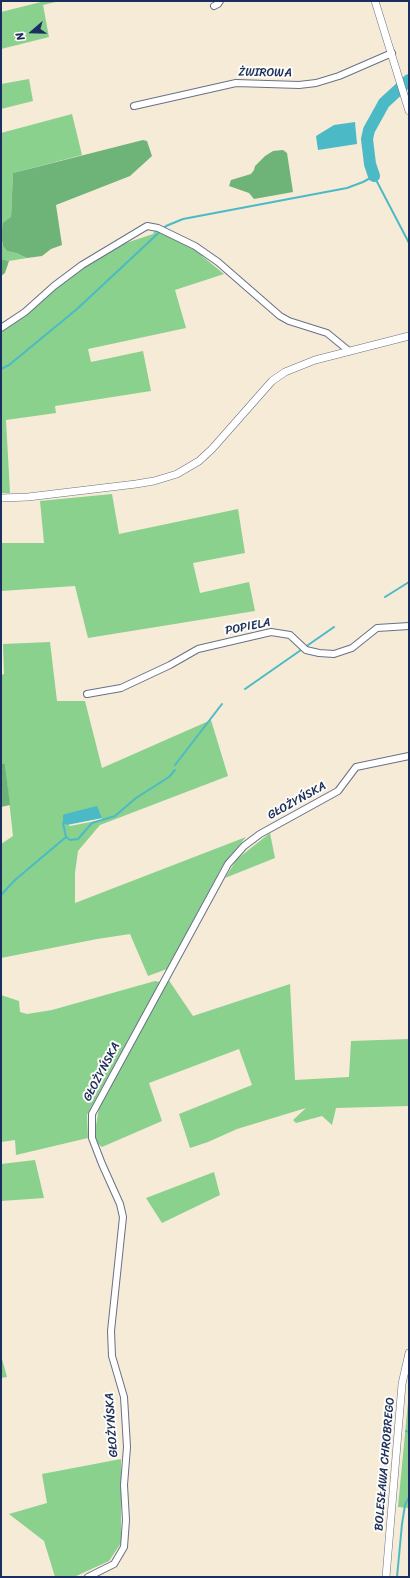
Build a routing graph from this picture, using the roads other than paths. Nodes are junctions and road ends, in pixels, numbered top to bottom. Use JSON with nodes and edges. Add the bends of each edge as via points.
{"nodes":[{"id":1,"x":220,"y":1,"type":"edge"},
{"id":2,"x":375,"y":1,"type":"edge"},
{"id":3,"x":214,"y":6,"type":"dead end"},
{"id":4,"x":392,"y":53,"type":"junction"},
{"id":5,"x":134,"y":106,"type":"dead end"},
{"id":6,"x":409,"y":111,"type":"edge"},
{"id":7,"x":1,"y":328,"type":"edge"},
{"id":8,"x":409,"y":336,"type":"edge"},
{"id":9,"x":349,"y":351,"type":"junction"},
{"id":10,"x":1,"y":498,"type":"edge"},
{"id":11,"x":409,"y":626,"type":"edge"},
{"id":12,"x":87,"y":694,"type":"dead end"},
{"id":13,"x":409,"y":756,"type":"edge"},
{"id":14,"x":409,"y":1353,"type":"edge"},
{"id":15,"x":88,"y":1577,"type":"edge"},
{"id":16,"x":386,"y":1577,"type":"edge"}],
"edges":[{"from":1,"to":3,"type":"street"},
{"from":2,"to":4,"type":"street"},
{"from":4,"to":5,"type":"street","name":"ŻWIROWA","via":[[316,83],[236,83]]},
{"from":4,"to":6,"type":"street"},
{"from":7,"to":9,"type":"street","via":[[25,312],[82,265],[147,226],[158,228],[195,246],[218,262],[280,316],[327,333]]},
{"from":8,"to":9,"type":"street"},
{"from":9,"to":10,"type":"street","via":[[315,360],[285,372],[272,381],[212,449],[199,461],[177,474],[154,482]]},
{"from":11,"to":12,"type":"street","name":"POPIELA","via":[[377,628],[352,648],[334,654],[304,648],[290,635],[271,632],[198,649],[121,688]]},
{"from":13,"to":15,"type":"street","name":"GŁOŻYŃSKA","via":[[356,767],[338,791],[260,834],[244,846],[228,864],[92,1114],[92,1138],[123,1217],[111,1331],[112,1356],[124,1397],[127,1447],[124,1546],[114,1564]]},
{"from":14,"to":16,"type":"street","name":"BOLESŁAWA CHROBREGO","via":[[402,1384]]}]}
